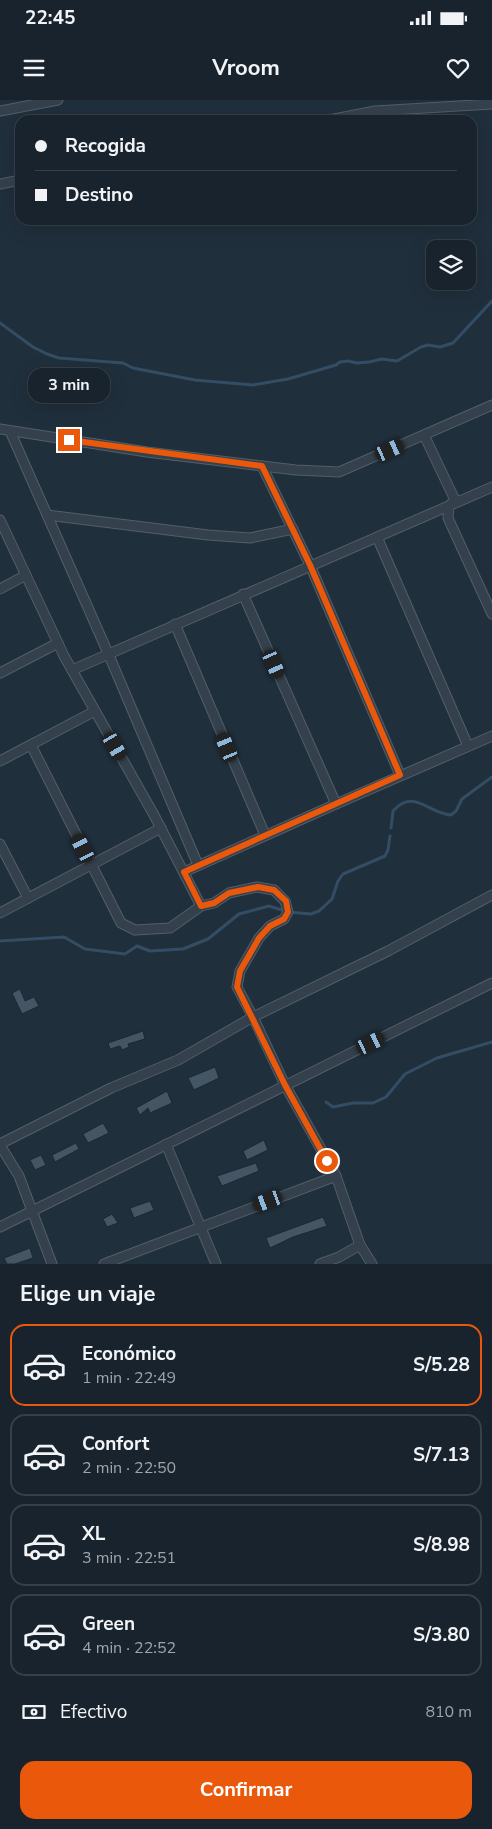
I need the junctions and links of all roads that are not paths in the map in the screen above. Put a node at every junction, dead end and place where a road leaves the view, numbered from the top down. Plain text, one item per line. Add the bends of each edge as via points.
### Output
1 (58, 100) edge
2 (492, 104) edge
3 (0, 111) edge
4 (355, 115) edge
5 (15, 181) edge
6 (0, 184) edge
7 (492, 405) edge
8 (0, 429) edge
9 (10, 431) junction
10 (424, 435) junction
11 (262, 466) junction
12 (492, 487) edge
13 (449, 506) junction
14 (46, 515) junction
15 (0, 520) edge
16 (293, 529) junction
17 (377, 537) junction
18 (310, 565) junction
19 (26, 575) junction
20 (0, 589) edge
21 (243, 594) junction
22 (488, 594) edge
23 (492, 614) edge
24 (175, 624) junction
25 (58, 643) junction
26 (108, 654) junction
27 (72, 670) junction
28 (0, 673) edge
29 (95, 711) junction
30 (492, 736) edge
31 (31, 745) junction
32 (468, 746) junction
33 (0, 761) edge
34 (400, 775) junction
35 (336, 804) junction
36 (161, 828) junction
37 (265, 835) junction
38 (0, 844) edge
39 (91, 865) junction
40 (198, 865) junction
41 (184, 872) junction
42 (492, 895) edge
43 (28, 898) junction
44 (201, 906) junction
45 (0, 913) edge
46 (492, 983) edge
47 (253, 1017) junction
48 (285, 1085) junction
49 (166, 1144) junction
50 (0, 1145) edge
51 (336, 1176) junction
52 (32, 1211) junction
53 (0, 1227) edge
54 (201, 1227) junction
55 (360, 1245) junction
56 (52, 1264) edge
57 (104, 1264) edge
58 (216, 1264) edge
59 (320, 1264) edge
60 (372, 1264) edge

1 - 3 street
2 - 4 street
5 - 6 street
7 - 10 street
8 - 9 street
9 - 11 street
9 - 14 street
10 - 11 street via 339,472
10 - 13 street via 454,500
11 - 16 street
12 - 13 street
13 - 17 street
13 - 22 street via 448,518
14 - 16 street via 250,538
14 - 26 street
15 - 19 street
16 - 18 street
17 - 18 street
17 - 32 street
18 - 21 street
18 - 34 street
19 - 20 street
19 - 25 street
21 - 24 street
21 - 35 street
22 - 23 street
24 - 26 street
24 - 37 street
25 - 27 street
25 - 28 street
26 - 27 street
26 - 40 street
27 - 29 street
29 - 31 street
29 - 36 street
30 - 32 street
31 - 33 street
31 - 39 street
32 - 34 street
34 - 35 street
35 - 37 street
36 - 39 street
36 - 41 street
37 - 40 street
38 - 43 street
39 - 43 street
39 - 44 street via 121,923 135,930 170,928
40 - 41 street
41 - 44 street
42 - 47 street via 388,951
43 - 45 street
44 - 47 street via 214,903 229,893 258,887 274,890 286,901 288,912 284,919 270,926 259,938 240,971 237,987
46 - 48 street
47 - 48 street
47 - 50 street via 178,1060 111,1088
48 - 49 street
48 - 51 street
49 - 52 street
49 - 54 street
50 - 52 street via 19,1176
51 - 54 street
51 - 55 street
52 - 53 street
52 - 56 street
54 - 57 street
54 - 58 street
55 - 59 street
55 - 60 street

